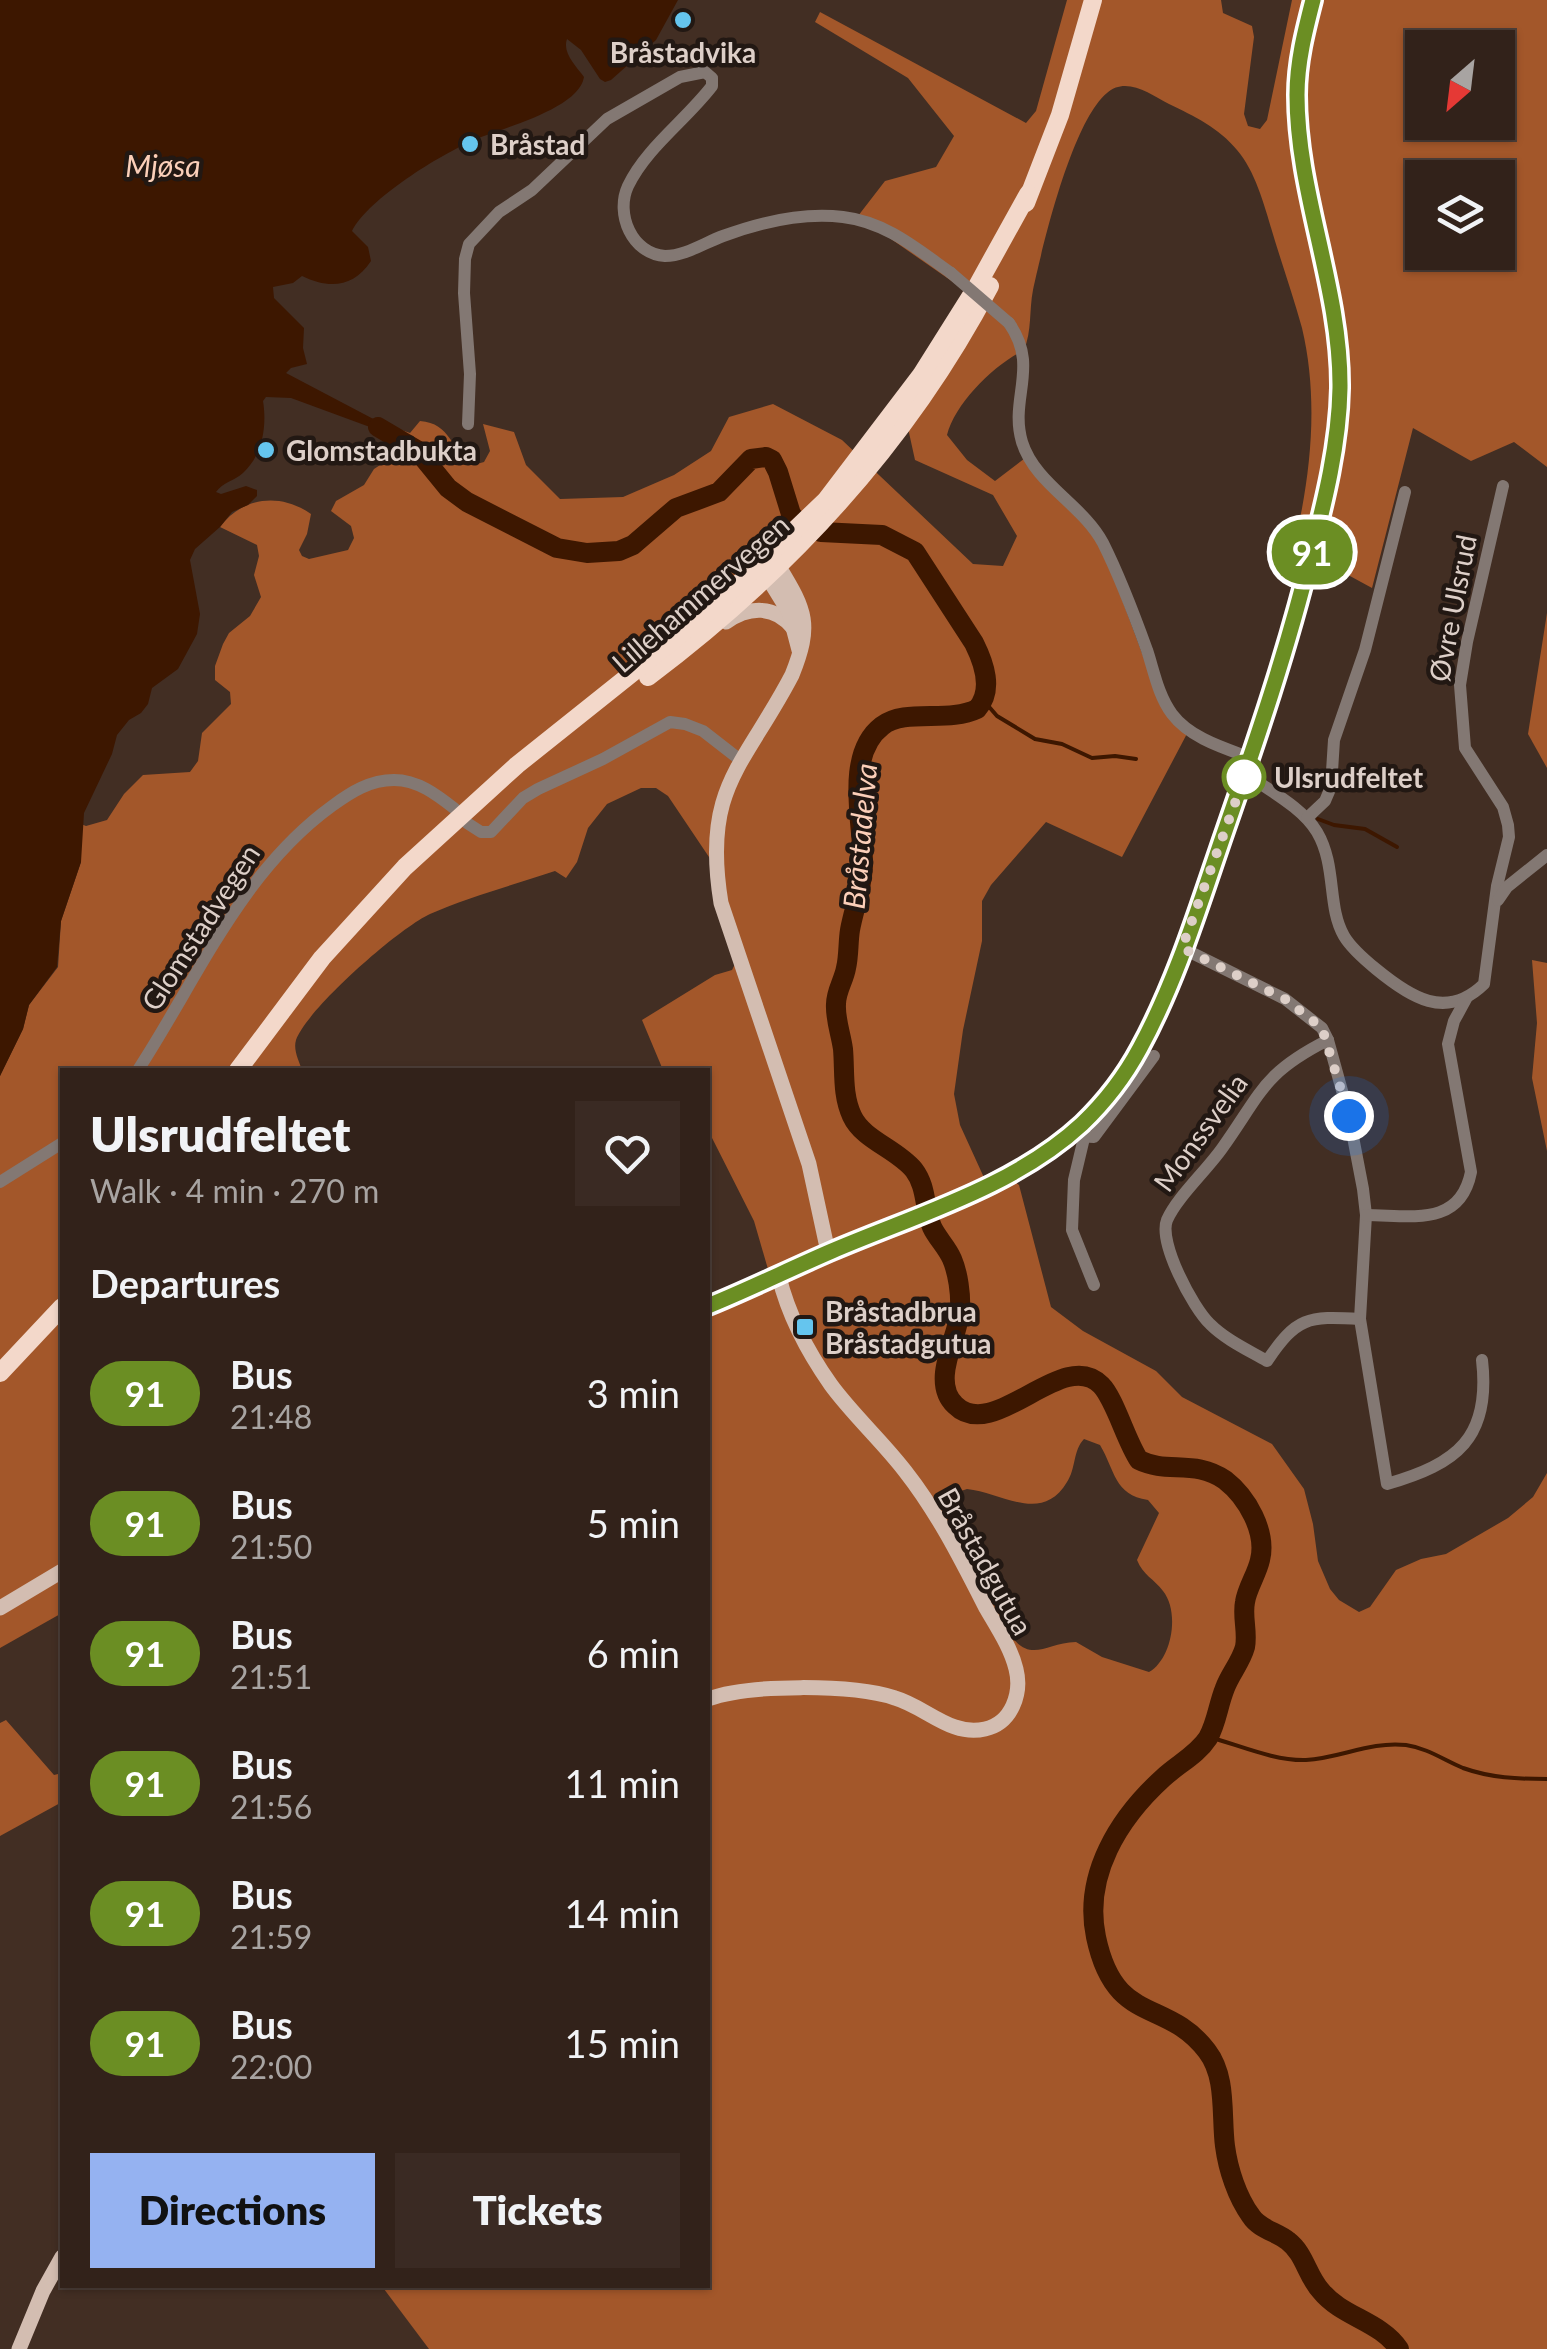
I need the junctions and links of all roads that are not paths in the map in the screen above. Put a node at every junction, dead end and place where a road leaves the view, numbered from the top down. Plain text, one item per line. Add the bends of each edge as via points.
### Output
1 (1092, 0) edge
2 (1313, 0) edge
3 (468, 424) dead end
4 (1503, 486) dead end
5 (1405, 492) dead end
6 (770, 569) junction
7 (793, 628) junction
8 (690, 644) junction
9 (799, 650) junction
10 (739, 759) junction
11 (1248, 765) junction
12 (490, 792) junction
13 (455, 810) dead end
14 (1307, 818) junction
15 (467, 823) dead end
16 (1547, 855) edge
17 (1494, 906) junction
18 (1182, 948) junction
19 (1466, 999) junction
20 (1328, 1040) junction
21 (1154, 1056) dead end
22 (139, 1068) edge
23 (240, 1068) edge
24 (1077, 1136) junction
25 (60, 1144) edge
26 (0, 1182) edge
27 (1366, 1215) junction
28 (828, 1252) junction
29 (779, 1276) junction
30 (1094, 1285) dead end
31 (710, 1305) edge
32 (60, 1309) edge
33 (1360, 1319) junction
34 (1482, 1360) dead end
35 (0, 1373) edge
36 (60, 1572) edge
37 (0, 1608) edge
38 (710, 1697) edge
39 (60, 2261) edge
40 (20, 2349) edge

1 - 6 highway, Lillehammervegen via 1060,115 1028,194 948,333 849,482
2 - 11 main road via 1297,98 1335,310 1340,392 1332,461 1296,617
3 - 11 street, bridge via 470,244 592,130 690,73 706,72 712,86 627,188 625,223 638,244 663,256 682,254 761,223 842,217 890,231 951,273 1009,323 1024,351 1024,448 1103,543 1172,714
4 - 17 street, Øvre Ulsrud via 1460,689 1465,748 1508,821
5 - 14 street via 1334,740 1331,787
6 - 7 main road
6 - 8 highway, Lillehammervegen
6 - 9 main road via 800,602 805,630
6 - 12 highway, Lillehammervegen
7 - 8 main road via 769,611 746,611
7 - 9 main road
8 - 12 highway, Lillehammervegen
9 - 10 main road via 787,684
10 - 15 street via 703,731 670,722 523,798 491,832
10 - 28 main road via 724,796 715,867 809,1164
11 - 14 street
11 - 18 main road
12 - 23 highway, Lillehammervegen via 375,897
13 - 22 street, Glomstadvegen via 434,792 398,780 364,786 317,817 264,867
14 - 19 street via 1328,852 1344,937 1414,997
16 - 17 street via 1507,886
17 - 19 street, Øvre Ulsrud via 1484,984
18 - 20 street via 1285,999
18 - 24 main road via 1140,1048
19 - 27 street, Øvre Ulsrud via 1448,1044 1471,1172 1468,1188 1447,1211
20 - 27 street
20 - 33 street, Monssvelia via 1266,1082 1166,1222 1165,1241 1208,1322 1268,1361 1302,1323
21 - 24 street via 1094,1138
24 - 28 main road via 979,1189
24 - 30 street via 1072,1230
25 - 26 street
27 - 33 street
28 - 29 main road
29 - 31 main road
29 - 38 main road, Bråstadgutua via 793,1322 822,1372 940,1523 1003,1639 1018,1692 999,1724 975,1731 876,1694 740,1689
32 - 35 highway
33 - 34 street via 1387,1484 1441,1465 1464,1445 1483,1398
36 - 37 main road
39 - 40 main road

